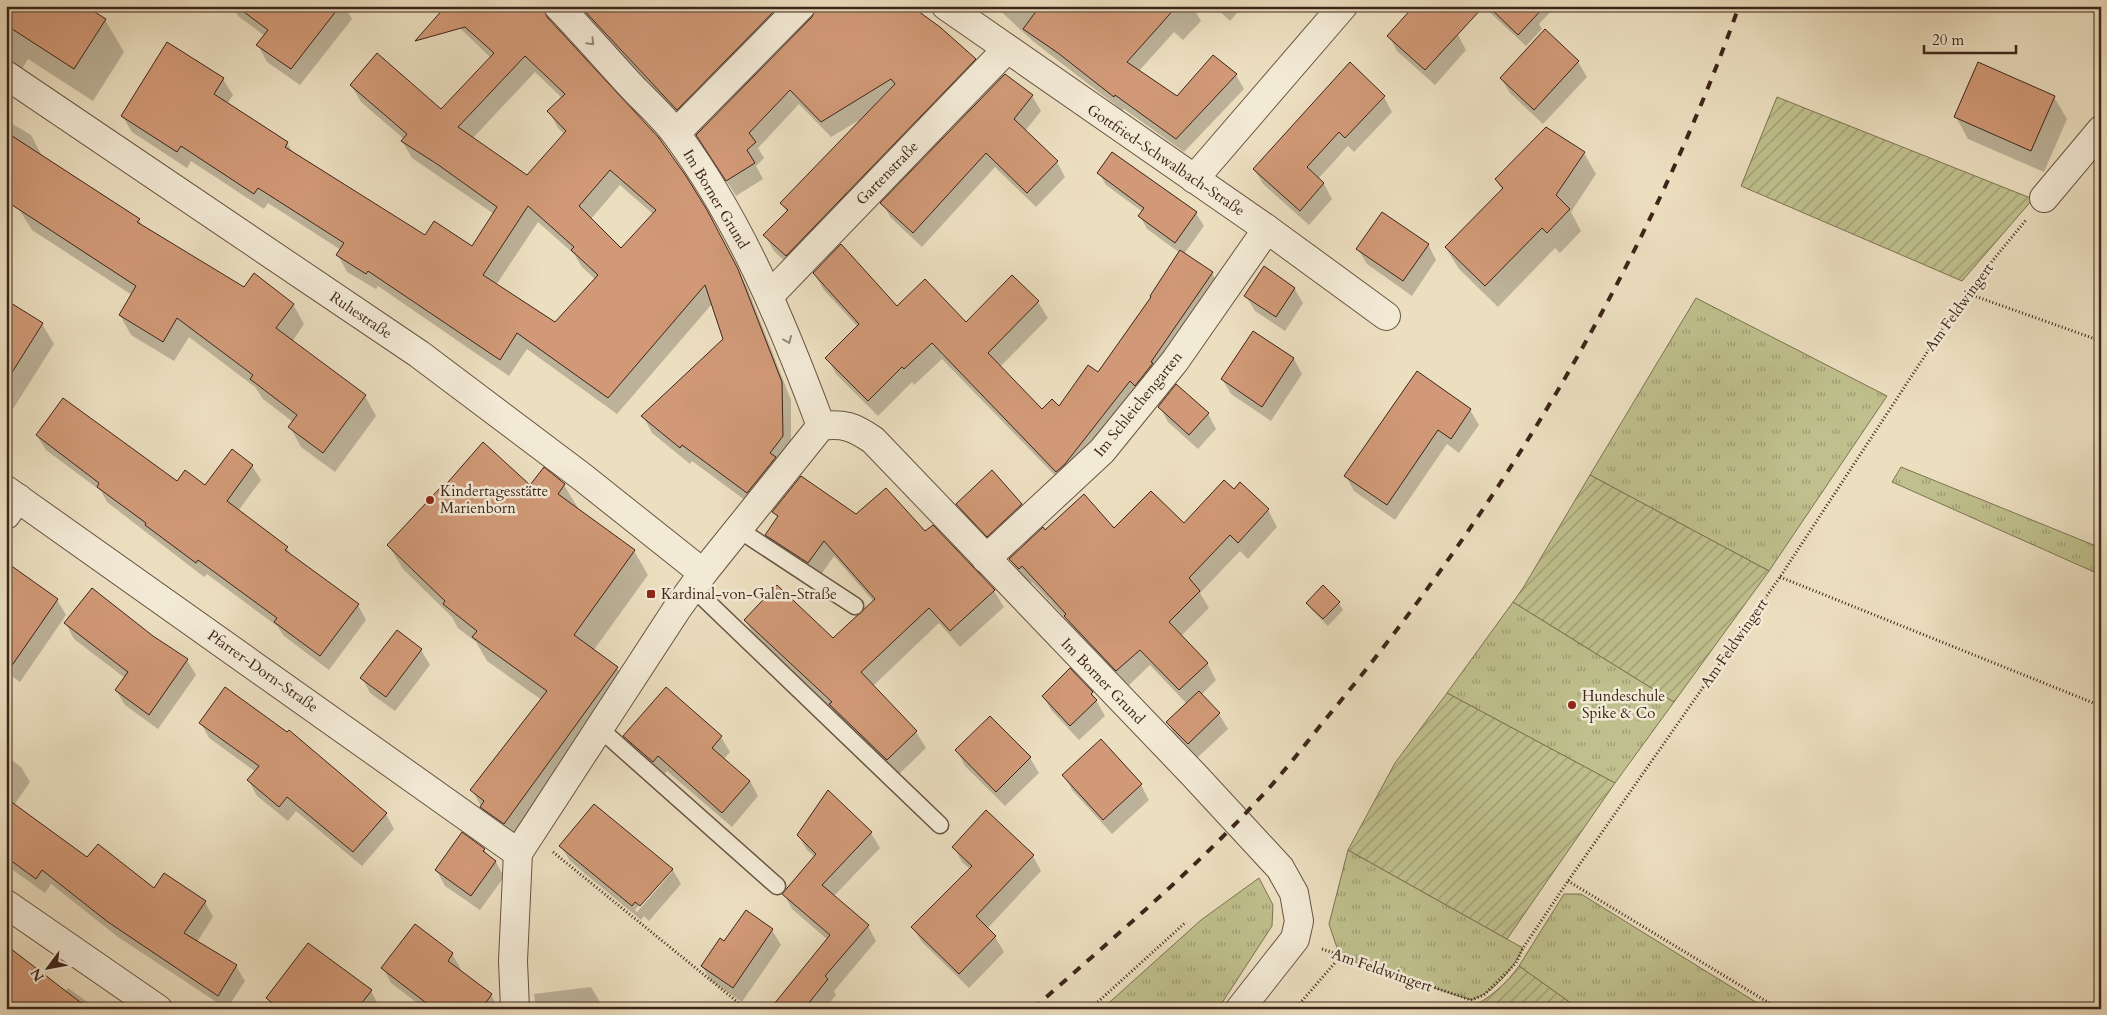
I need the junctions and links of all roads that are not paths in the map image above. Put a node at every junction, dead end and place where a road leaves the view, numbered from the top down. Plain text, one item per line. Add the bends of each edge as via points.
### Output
1 (558, 6) edge
2 (801, 6) edge
3 (946, 6) edge
4 (1343, 6) edge
5 (1006, 50) junction
6 (6, 75) edge
7 (2101, 130) edge
8 (676, 133) junction
9 (1194, 179) junction
10 (2044, 198) road end
11 (1267, 229) junction
12 (769, 296) junction
13 (1386, 316) dead end
14 (821, 426) junction
15 (10, 501) edge
16 (738, 529) junction
17 (986, 559) junction
18 (698, 581) junction
19 (855, 606) dead end
20 (599, 728) junction
21 (940, 825) dead end
22 (525, 844) junction
23 (777, 886) dead end
24 (6, 904) edge
25 (158, 1009) edge
26 (515, 1009) edge
27 (1240, 1009) edge

1 -> 8 street, Im Borner Grund
2 - 8 street
3 - 5 street, Gottfried-Schwalbach-Straße
4 - 9 street
5 - 9 street, Gottfried-Schwalbach-Straße
5 - 12 street, Gartenstraße
6 - 18 street, Ruhestraße via 419,354 581,476
7 - 10 street
8 - 12 street, Im Borner Grund via 748,251
9 - 11 street, Gottfried-Schwalbach-Straße
11 - 13 street, Gottfried-Schwalbach-Straße
11 - 17 street, Im Schleichengarten via 1175,361 1102,451
12 -> 14 street, Im Borner Grund
14 - 16 street
14 - 17 street, Im Borner Grund via 838,423 873,440
15 - 22 street, Pfarrer-Dorn-Straße
16 - 18 street
16 - 19 lane
17 - 27 street, Im Borner Grund via 1280,868 1294,893 1299,922 1296,939
18 - 20 street
18 - 21 lane
20 - 22 street
20 - 23 lane
22 - 26 street via 513,961
24 - 25 street

